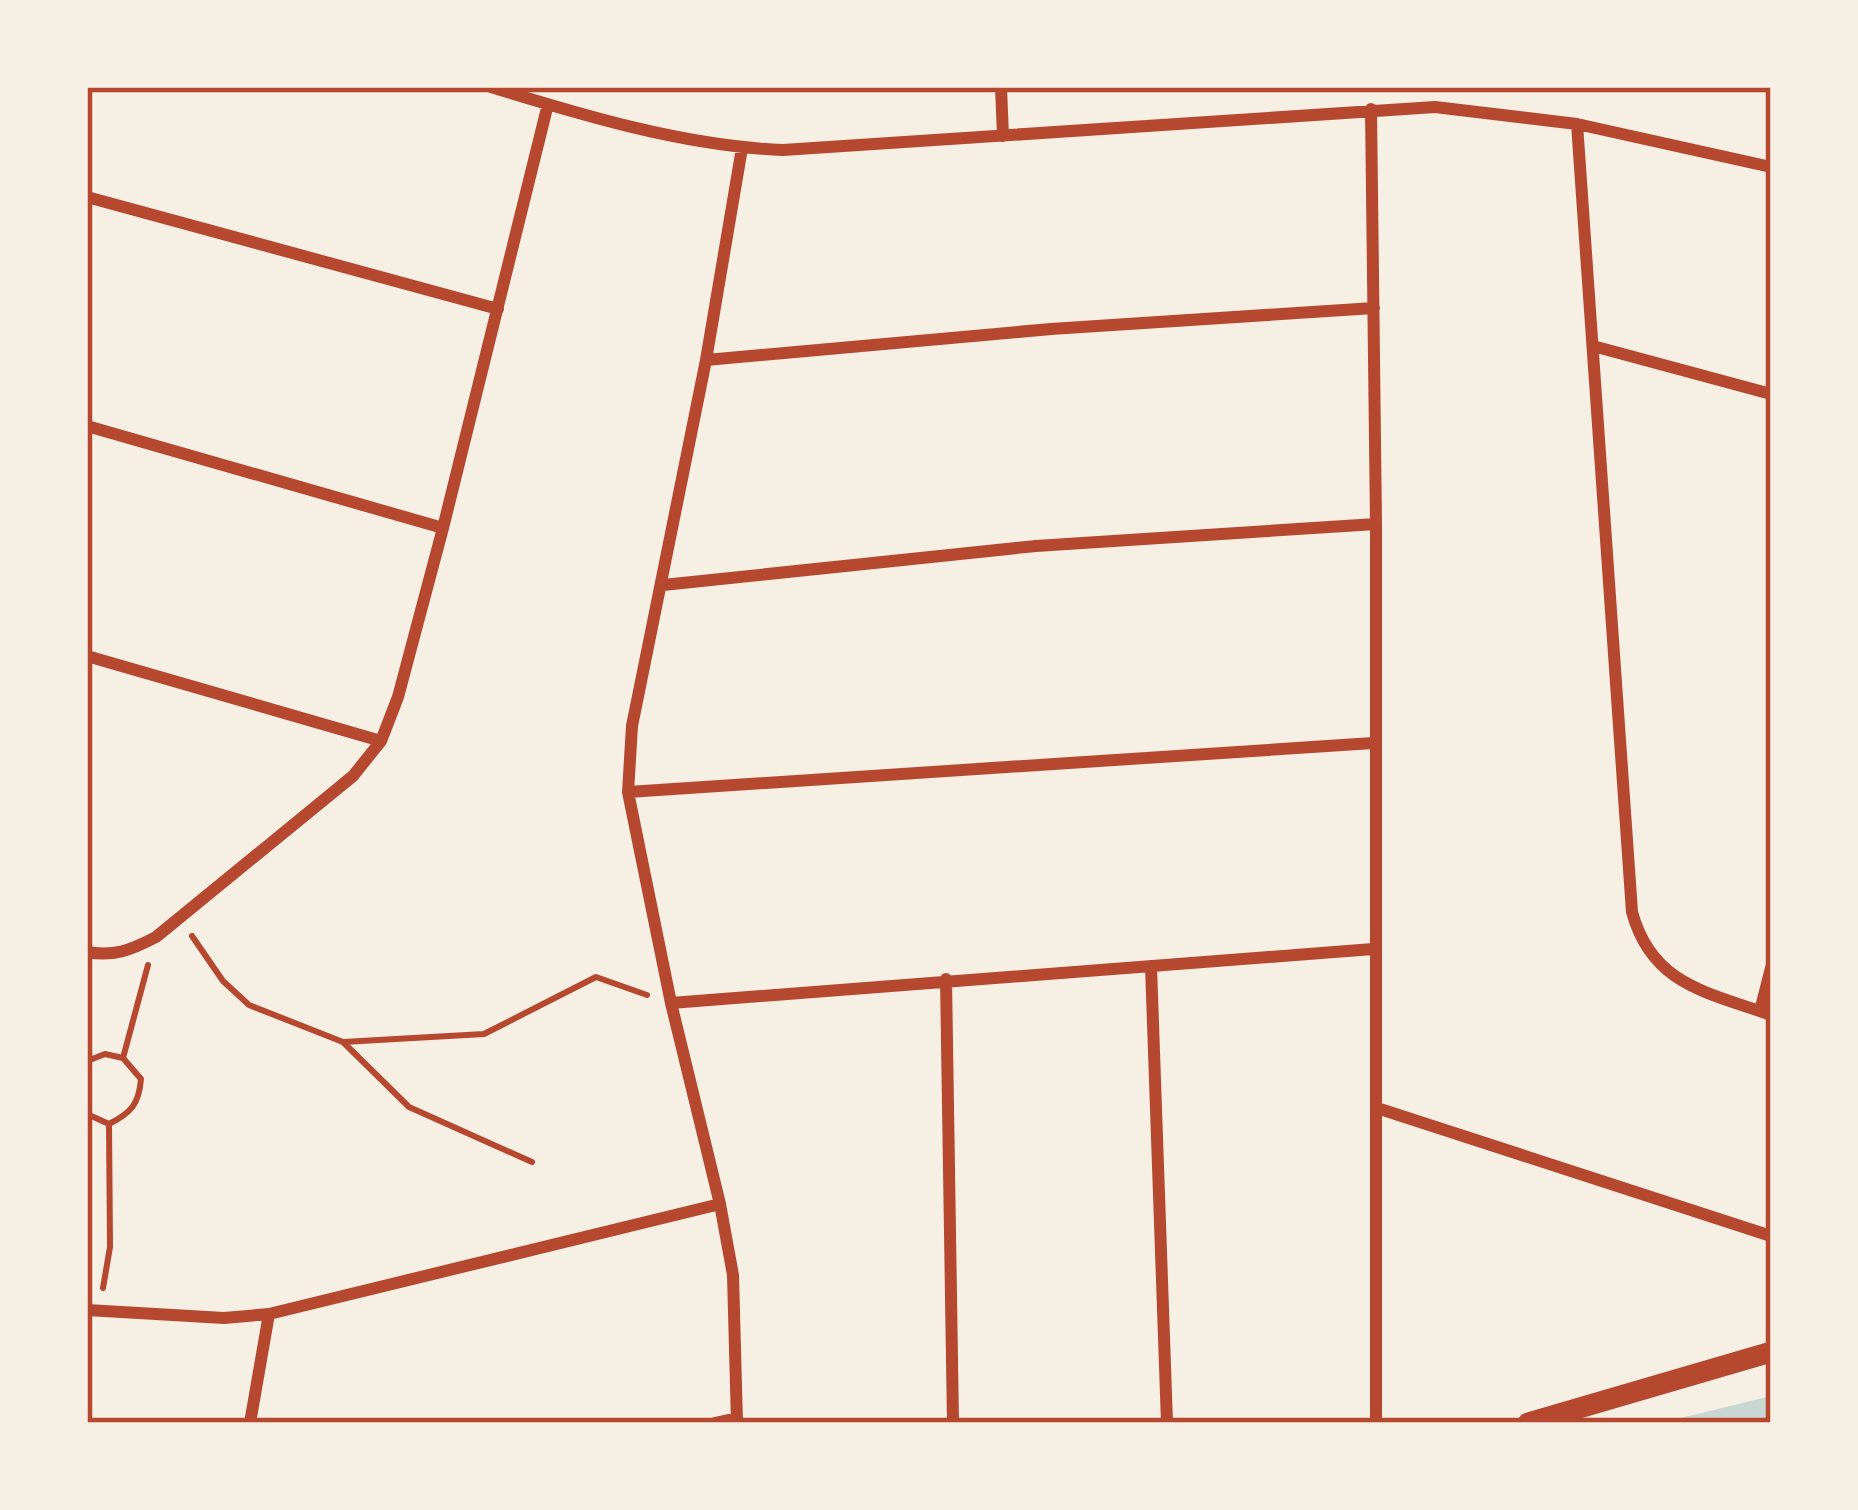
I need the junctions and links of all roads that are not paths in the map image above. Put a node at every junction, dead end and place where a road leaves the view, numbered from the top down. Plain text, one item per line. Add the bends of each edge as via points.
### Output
1 (491, 87) edge
2 (1001, 87) edge
3 (548, 104) junction
4 (1371, 109) junction
5 (1576, 124) junction
6 (1004, 136) junction
7 (742, 148) junction
8 (1771, 167) edge
9 (87, 197) edge
10 (1374, 308) junction
11 (498, 309) junction
12 (1593, 346) junction
13 (706, 360) junction
14 (1771, 394) edge
15 (87, 426) edge
16 (1376, 524) junction
17 (443, 527) junction
18 (663, 585) junction
19 (87, 656) edge
20 (381, 741) junction
21 (1373, 743) junction
22 (628, 792) junction
23 (1373, 950) junction
24 (87, 952) edge
25 (1151, 966) junction
26 (1771, 968) edge
27 (946, 980) junction
28 (671, 1003) junction
29 (1766, 1013) edge
30 (1377, 1108) junction
31 (720, 1204) junction
32 (1771, 1235) edge
33 (93, 1310) edge
34 (269, 1314) junction
35 (1771, 1352) edge
36 (737, 1421) edge
37 (250, 1423) edge
38 (715, 1423) edge
39 (953, 1423) edge
40 (1167, 1423) edge
41 (1376, 1423) edge
42 (1528, 1423) edge

1 - 3 street
2 - 6 street
3 - 7 street
3 - 11 street
4 - 5 street via 1478,110
4 - 6 street
4 - 10 street
5 - 8 street
5 - 12 street
6 - 7 street
7 - 13 street
9 - 11 street
10 - 13 street
10 - 16 street
11 - 17 street
12 - 14 street
12 - 29 street via 1632,912 1648,952 1677,980
13 - 18 street
15 - 17 street
16 - 18 street via 1036,546
16 - 21 street
17 - 20 street
18 - 22 street via 632,726
19 - 20 street
20 - 24 street via 353,776 156,938 128,952
21 - 22 street
21 - 23 street
22 - 28 street
23 - 25 street
23 - 30 street
25 - 27 street
25 - 40 street
26 - 29 street
27 - 28 street
27 - 39 street
28 - 31 street
30 - 32 street
30 - 41 street
31 - 34 street
31 - 36 street via 733,1275
33 - 34 street
34 - 37 street
35 - 42 street
36 - 38 street

